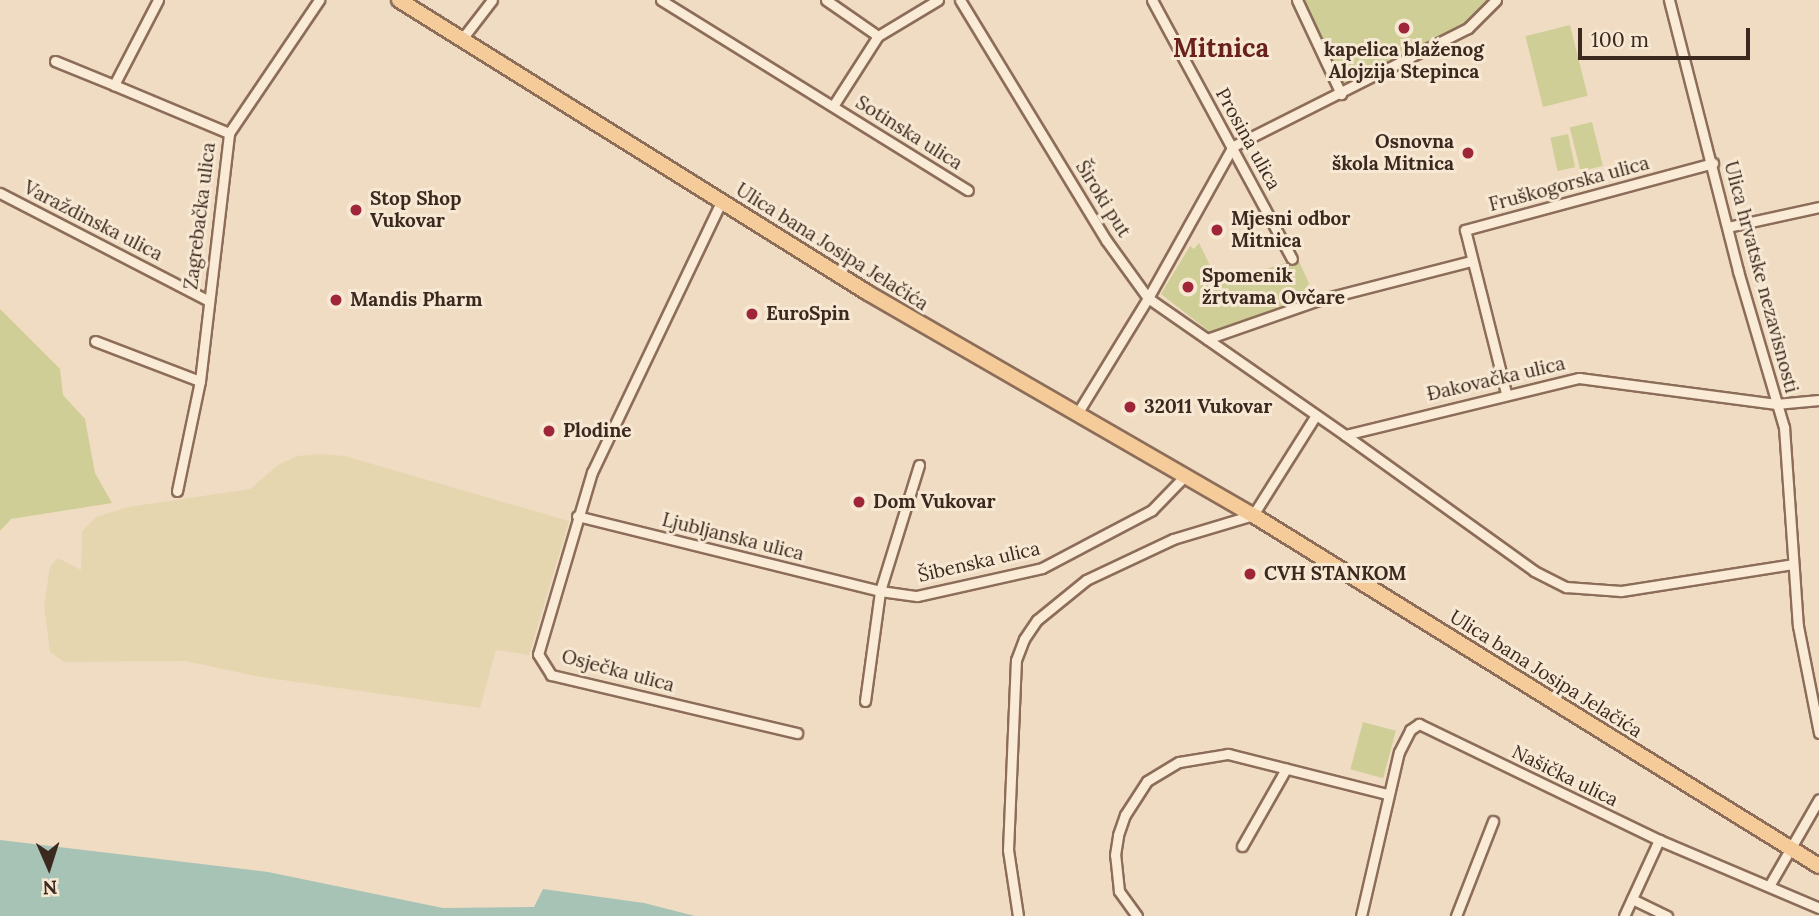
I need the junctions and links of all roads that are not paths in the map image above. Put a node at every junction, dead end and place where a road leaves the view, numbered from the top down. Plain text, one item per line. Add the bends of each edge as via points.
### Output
1 (158, 0) edge
2 (319, 0) edge
3 (399, 0) edge
4 (492, 0) edge
5 (661, 0) edge
6 (826, 0) edge
7 (938, 0) edge
8 (960, 0) edge
9 (1152, 0) edge
10 (1297, 0) edge
11 (1496, 0) edge
12 (1669, 0) edge
13 (878, 36) junction
14 (462, 39) junction
15 (55, 61) dead end
16 (114, 85) junction
17 (1340, 93) junction
18 (833, 106) junction
19 (229, 134) junction
20 (1233, 146) junction
21 (1713, 163) junction
22 (968, 190) dead end
23 (0, 193) edge
24 (722, 201) junction
25 (1819, 207) edge
26 (1728, 227) junction
27 (1292, 259) dead end
28 (1471, 261) junction
29 (1148, 298) junction
30 (207, 300) junction
31 (1207, 339) junction
32 (95, 341) dead end
33 (200, 381) junction
34 (1506, 393) junction
35 (1819, 400) edge
36 (1776, 404) junction
37 (1077, 414) junction
38 (1316, 415) junction
39 (1345, 435) junction
40 (919, 465) dead end
41 (1184, 477) junction
42 (177, 491) dead end
43 (1253, 515) junction
44 (577, 516) junction
45 (1793, 564) junction
46 (880, 591) junction
47 (865, 701) dead end
48 (1816, 705) edge
49 (797, 733) dead end
50 (1819, 733) edge
51 (1286, 769) junction
52 (1387, 794) junction
53 (1819, 799) edge
54 (1493, 821) dead end
55 (1658, 840) junction
56 (1242, 846) dead end
57 (1792, 849) junction
58 (1819, 866) edge
59 (1769, 886) junction
60 (1632, 899) junction
61 (1819, 908) edge
62 (1018, 916) edge
63 (1137, 916) edge
64 (1361, 916) edge
65 (1456, 916) edge
66 (1624, 916) edge
67 (1667, 916) edge

1 - 16 street
2 - 19 street, Zagrebačka ulica
3 - 14 main road, Ulica bana Josipa Jelačića
4 - 14 street
5 - 18 street, Sotinska ulica
6 - 13 street
7 - 13 street, Sotinska ulica
8 - 29 street, Široki put via 1107,240
9 - 20 street, Prosina ulica
10 - 17 street
11 - 17 street via 1468,29
12 - 21 street, Ulica hrvatske nezavisnosti
13 - 18 street, Sotinska ulica
14 - 24 main road, Ulica bana Josipa Jelačića
15 - 16 street
16 - 19 street
17 - 20 street
18 - 22 street, Sotinska ulica
19 - 30 street, Zagrebačka ulica
20 - 27 street, Prosina ulica
20 - 29 street
21 - 26 street, Ulica hrvatske nezavisnosti
21 - 28 street, Fruškogorska ulica via 1465,230
23 - 30 street, Varaždinska ulica
24 - 37 main road, Ulica bana Josipa Jelačića via 868,293
24 - 44 street, Osječka ulica via 602,451
25 - 26 street
26 - 36 street, Ulica hrvatske nezavisnosti
28 - 31 street via 1319,300
28 - 34 street, Fruškogorska ulica
29 - 31 street, Široki put
29 - 37 street
30 - 33 street, Zagrebačka ulica
31 - 38 street
32 - 33 street
33 - 42 street, Zagrebačka ulica
34 - 36 street, Đakovačka ulica via 1579,378
34 - 39 street, Đakovačka ulica
35 - 36 street, Đakovačka ulica
36 - 45 street, Ulica hrvatske nezavisnosti via 1788,453
37 - 41 main road, Ulica bana Josipa Jelačića
38 - 39 street
38 - 43 street
39 - 45 street via 1534,571 1566,587 1621,591
40 - 46 street, Šibenska ulica
41 - 43 main road, Ulica bana Josipa Jelačića
41 - 46 street, Šibenska ulica via 1152,510 1042,568 917,596
43 - 57 main road, Ulica bana Josipa Jelačića
43 - 62 street via 1173,539 1086,580 1037,621 1024,639 1016,660 1008,850
44 - 46 street, Ljubljanska ulica
44 - 49 street, Osječka ulica via 538,654 551,675
45 - 48 street, Ulica hrvatske nezavisnosti via 1798,626
46 - 47 street, Šibenska ulica
48 - 50 street, Ulica hrvatske nezavisnosti
51 - 52 street
51 - 56 street
51 - 63 street via 1228,754 1196,757 1147,781 1125,815 1115,855 1119,891
52 - 55 street, Našička ulica via 1404,740 1419,724
52 - 64 street
53 - 57 street
54 - 65 street
55 - 59 street, Našička ulica
55 - 60 street
57 - 58 main road, Ulica bana Josipa Jelačića
57 - 59 street
59 - 61 street, Našička ulica
60 - 66 street
60 - 67 street

